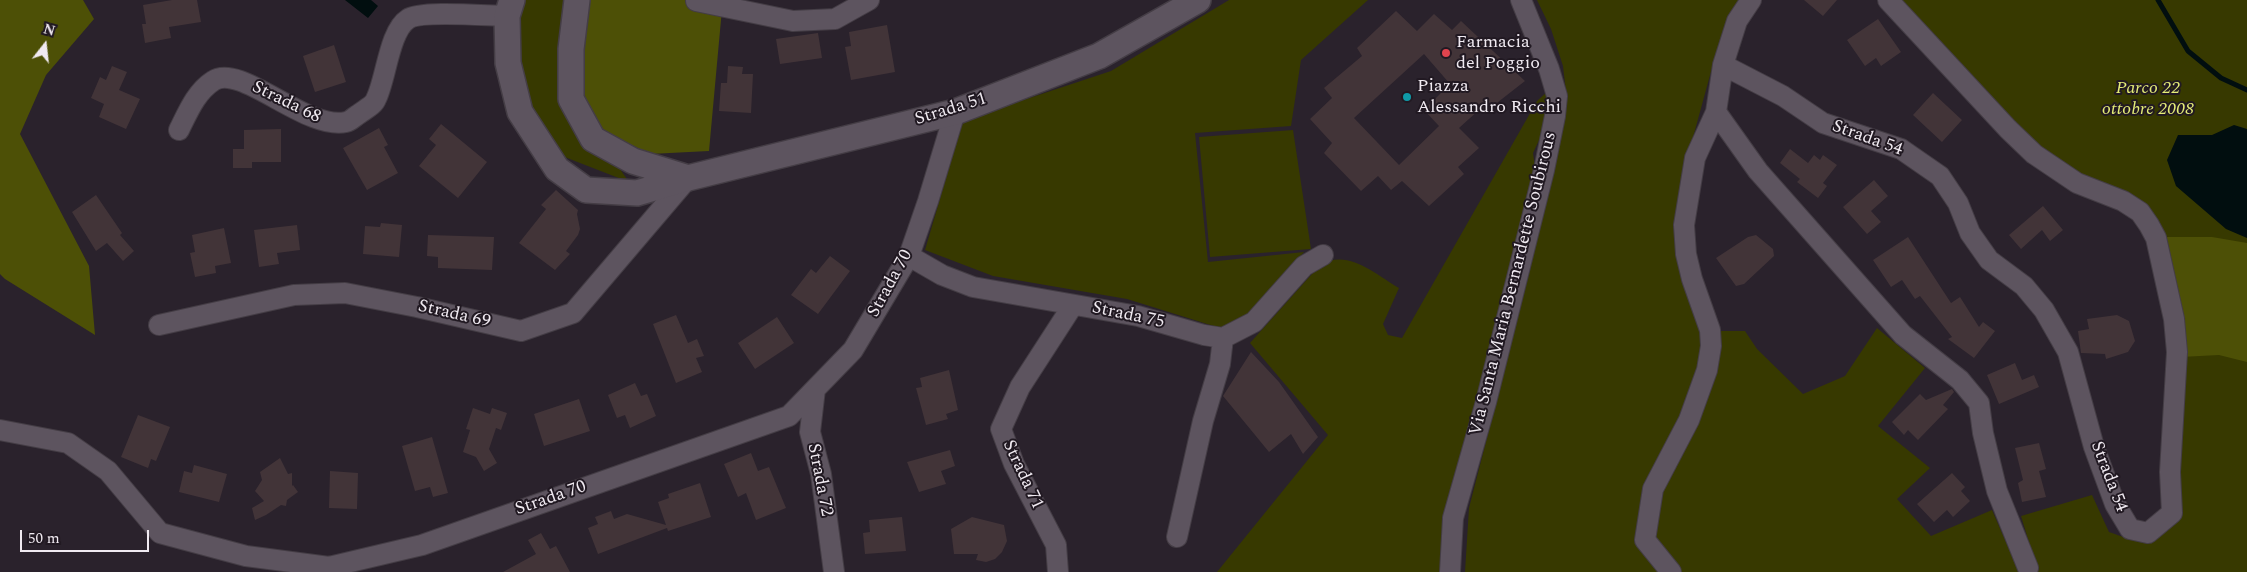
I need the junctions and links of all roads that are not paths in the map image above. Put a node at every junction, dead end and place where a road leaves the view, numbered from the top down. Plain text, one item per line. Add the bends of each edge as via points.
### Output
1 (577, 0) edge
2 (869, 0) edge
3 (1198, 0) edge
4 (1521, 0) edge
5 (1751, 0) edge
6 (1888, 0) edge
7 (696, 1) edge
8 (509, 8) edge
9 (1723, 65) junction
10 (956, 112) junction
11 (1716, 112) junction
12 (179, 130) dead end
13 (688, 178) junction
14 (1323, 255) dead end
15 (908, 256) junction
16 (1073, 305) junction
17 (159, 324) dead end
18 (1223, 338) junction
19 (815, 389) junction
20 (0, 430) edge
21 (1177, 537) dead end
22 (2028, 568) dead end
23 (834, 572) edge
24 (1058, 572) edge
25 (1450, 572) edge
26 (1672, 572) edge

1 - 13 street via 571,49 571,98 593,139 633,161
2 - 7 street via 835,19 793,21
3 - 10 street, Strada 51 via 1099,56
4 - 25 street, Via Santa Maria Bernardette Soubirous via 1557,96 1555,116 1488,392 1453,518
5 - 9 street via 1737,21
6 - 9 street, Strada 54 via 2034,154 2077,183 2123,201 2140,212 2156,238 2174,319 2177,352 2170,472 2172,513 2148,533 2130,528 2115,504 2094,446 2068,352 2044,310 2024,286 1989,260 1970,234 1958,203 1940,176 1901,149 1823,123 1783,96
8 - 12 street, Strada 68 via 424,14 408,19 399,31 376,101 348,122 327,123 228,76 214,80 194,100
8 - 13 street, Strada 51 via 508,63 520,112 557,169 586,190 637,193
9 - 11 street
10 - 13 street, Strada 51
10 - 15 street, Strada 70
11 - 22 street via 1758,171 1903,335 1960,380 1979,403 1997,491
11 - 26 street via 1695,158 1684,225 1692,279 1710,330 1707,370 1699,397 1653,489 1644,540
13 - 17 street, Strada 69 via 573,313 521,331 416,306 345,294 294,295
14 - 18 street via 1304,266 1254,322
15 - 16 street, Strada 75 via 942,275 973,287
15 - 19 street, Strada 70 via 853,350
16 - 18 street, Strada 75 via 1138,316
16 - 24 street, Strada 71 via 1020,386 1001,429 1014,464 1056,544
18 - 21 street via 1220,364 1203,421
19 - 20 street, Strada 70 via 789,416 422,545 329,567 246,556 160,533 108,471 68,443
19 - 23 street, Strada 72 via 810,432 821,474

